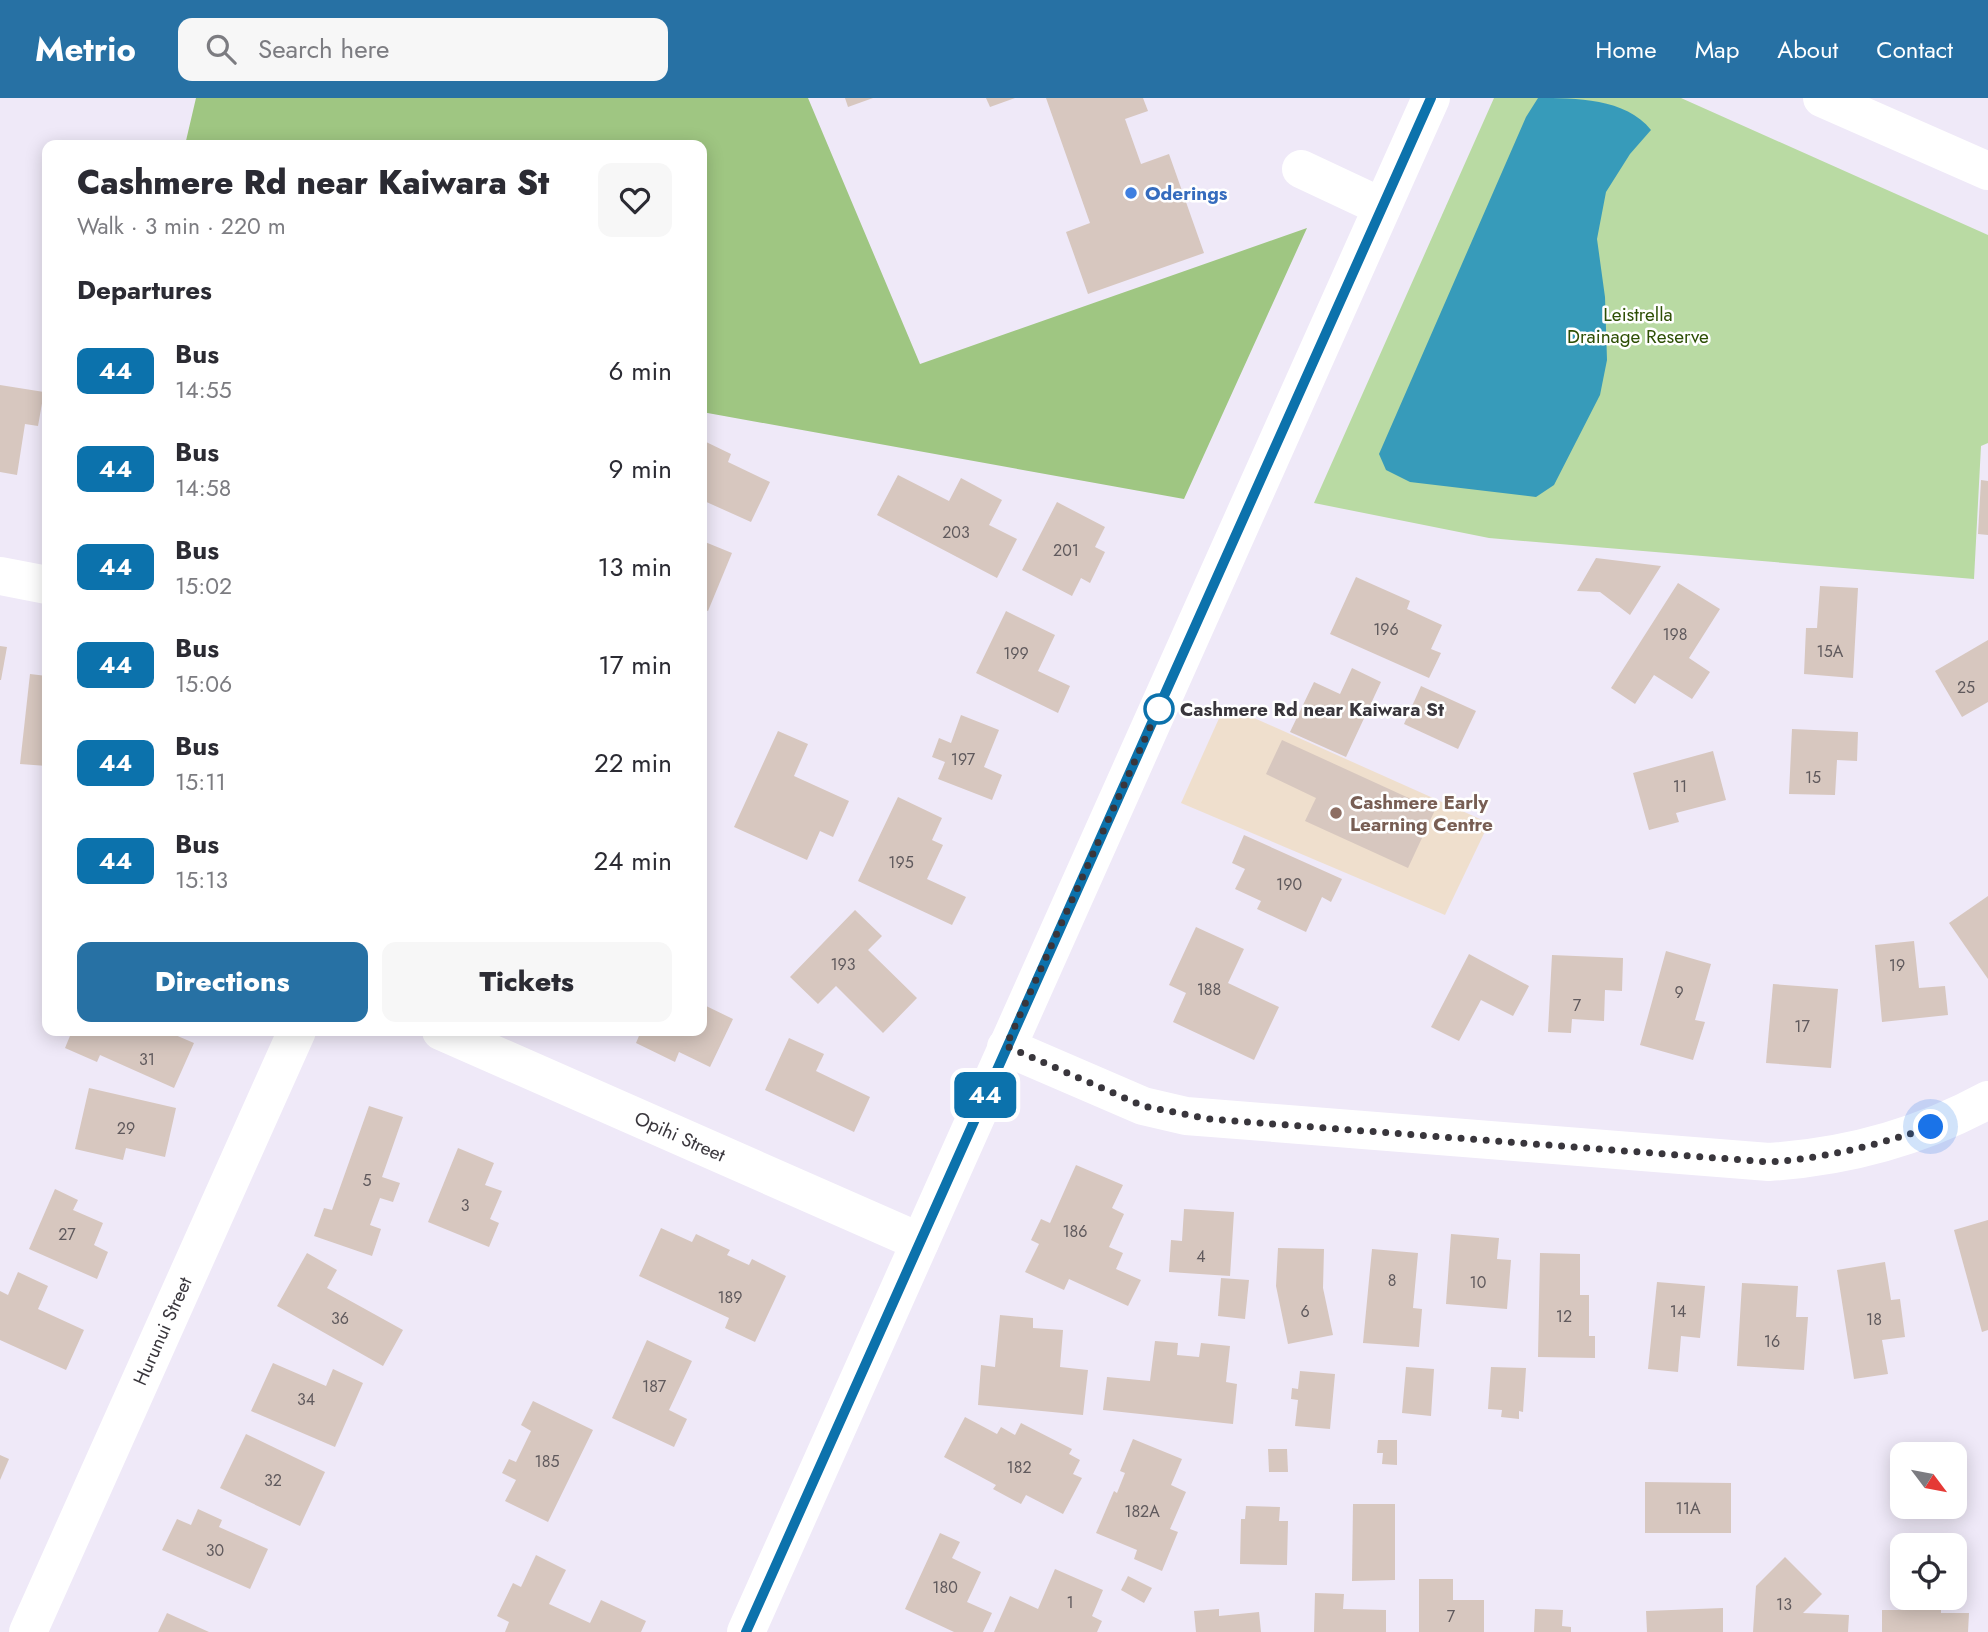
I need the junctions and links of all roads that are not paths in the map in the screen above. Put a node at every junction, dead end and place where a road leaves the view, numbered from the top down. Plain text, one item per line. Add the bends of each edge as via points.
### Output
1 (1431, 98) edge
2 (1822, 98) edge
3 (1301, 169) dead end
4 (1988, 171) edge
5 (1382, 207) junction
6 (0, 576) edge
7 (42, 584) edge
8 (295, 1036) edge
9 (451, 1036) edge
10 (1006, 1046) junction
11 (1988, 1100) edge
12 (920, 1242) junction
13 (28, 1632) edge
14 (746, 1632) edge

1 - 5 street
2 - 4 street
3 - 5 street
5 - 10 street
6 - 7 street
8 - 13 street, Hurunui Street
9 - 12 street, Opihi Street
10 - 11 street via 1143,1106 1185,1116 1769,1162 1857,1151 1949,1121
10 - 12 street
12 - 14 street

